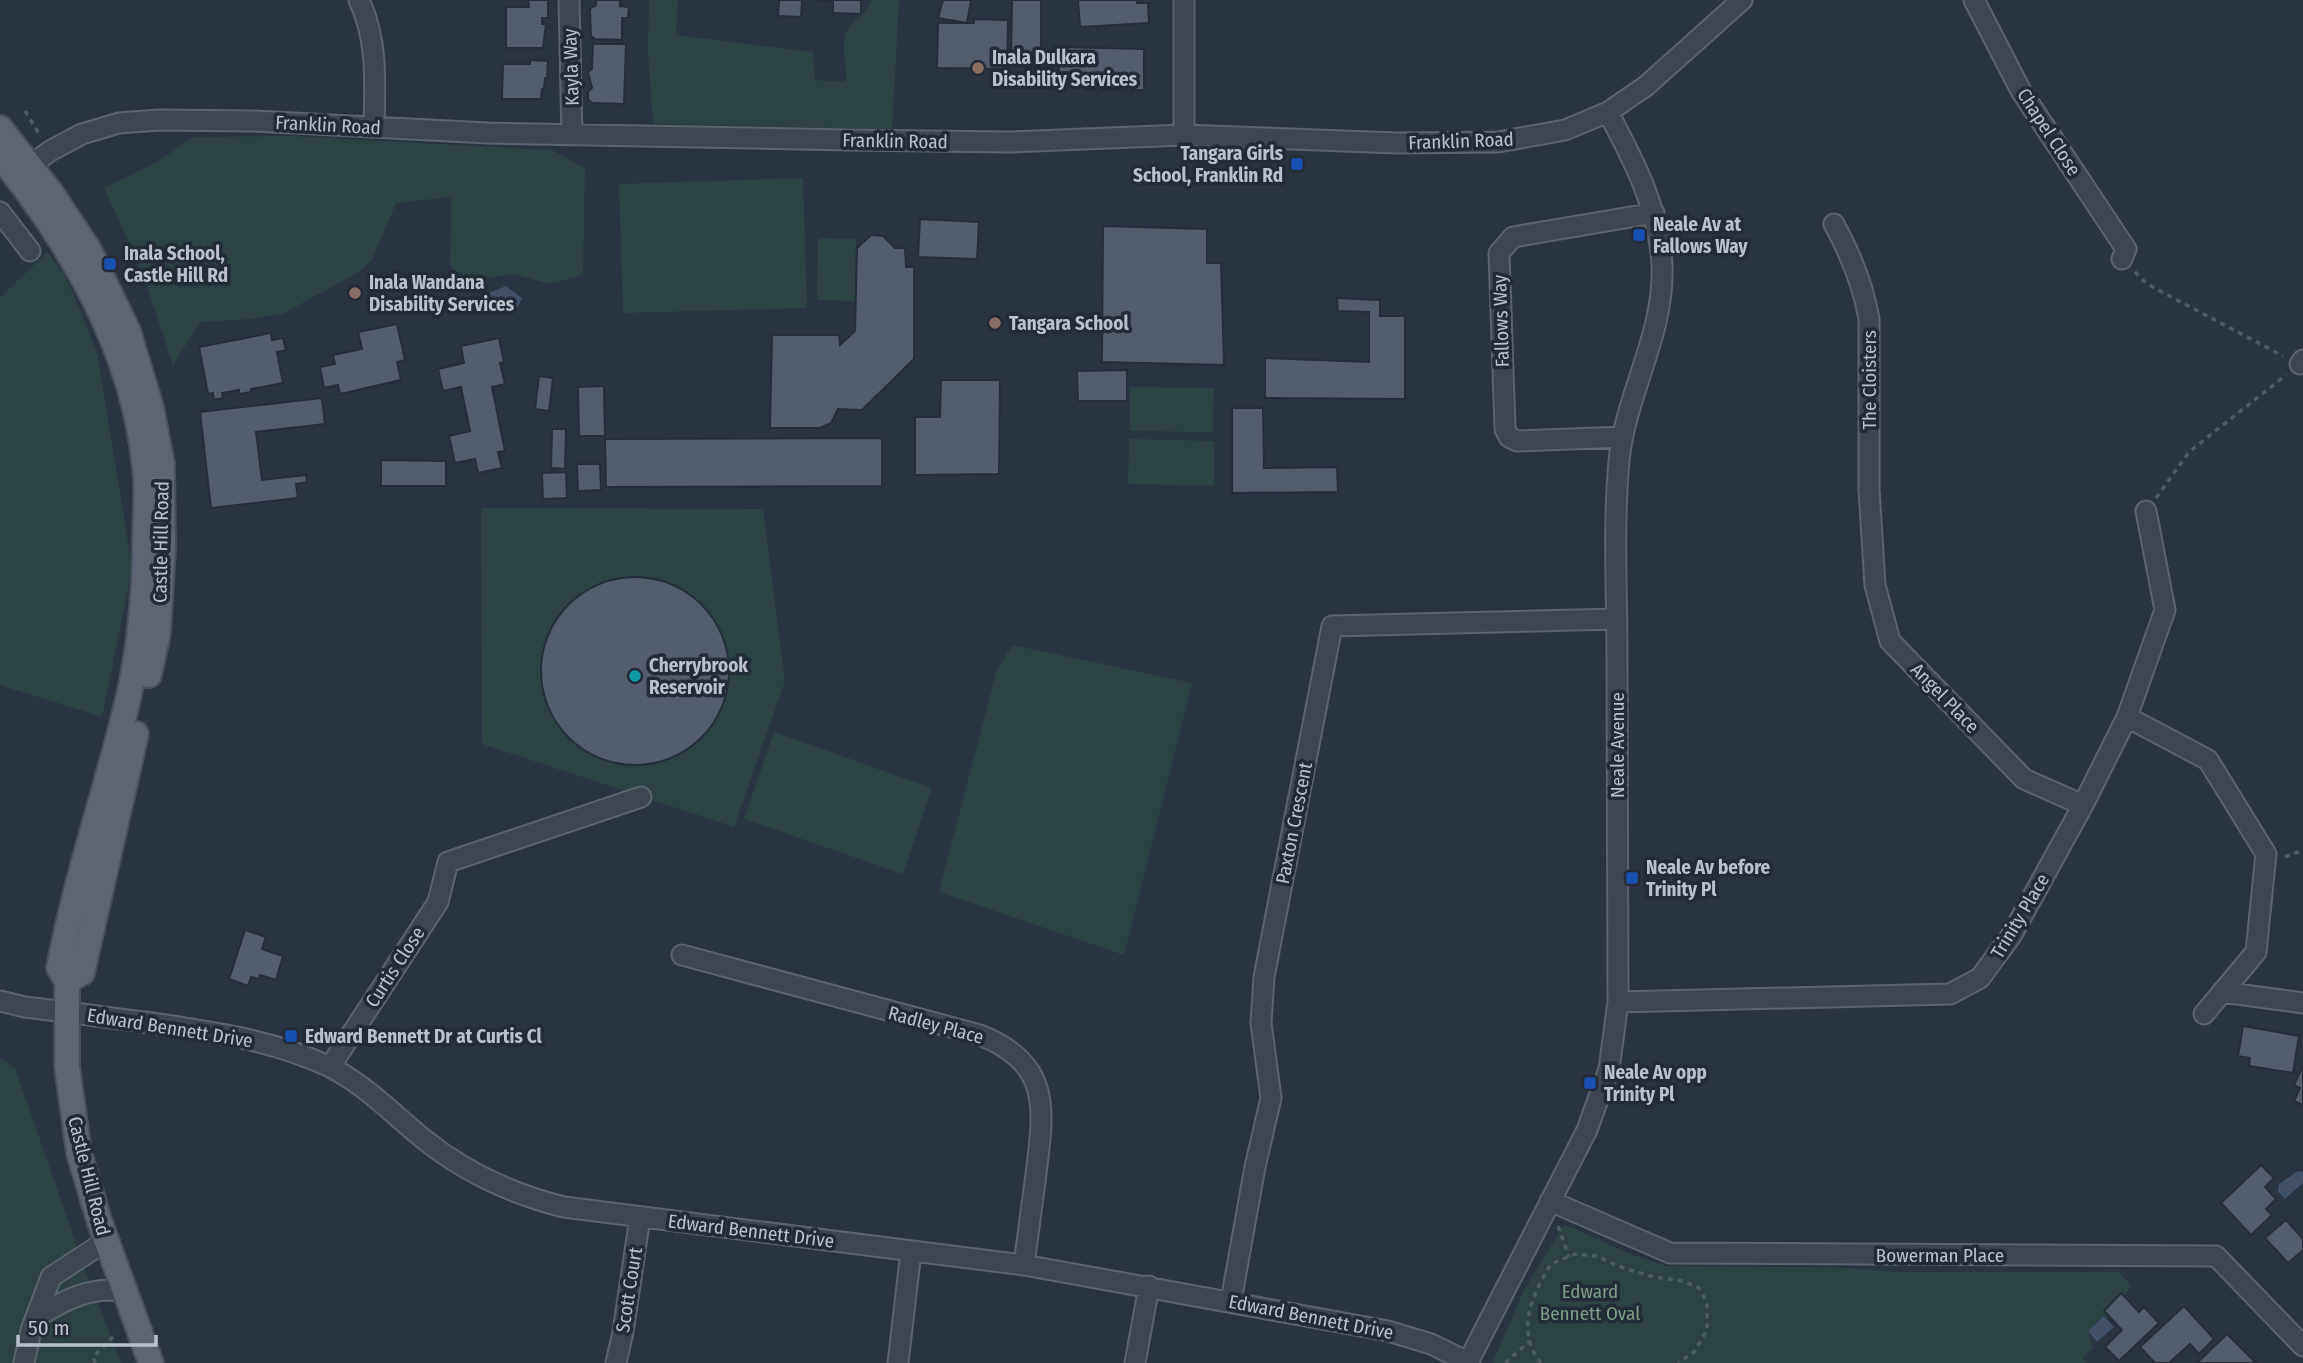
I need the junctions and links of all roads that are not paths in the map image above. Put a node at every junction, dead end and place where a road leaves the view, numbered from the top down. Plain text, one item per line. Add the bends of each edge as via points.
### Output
1 (359, 0) edge
2 (569, 0) edge
3 (1184, 0) edge
4 (1742, 0) edge
5 (1974, 0) edge
6 (1608, 112) junction
7 (374, 127) junction
8 (0, 128) edge
9 (572, 135) junction
10 (1184, 135) junction
11 (0, 156) edge
12 (23, 171) junction
13 (0, 212) edge
14 (1654, 213) junction
15 (1834, 224) dead end
16 (30, 251) dead end
17 (2122, 259) road end
18 (1623, 437) junction
19 (2146, 512) road end
20 (1874, 544) joint
21 (1617, 619) junction
22 (2127, 717) junction
23 (641, 797) dead end
24 (2083, 805) junction
25 (682, 955) dead end
26 (2222, 992) junction
27 (0, 1001) edge
28 (1618, 1002) junction
29 (2303, 1003) edge
30 (67, 1012) junction
31 (2204, 1014) dead end
32 (330, 1067) junction
33 (1550, 1201) junction
34 (640, 1217) junction
35 (106, 1241) junction
36 (911, 1251) junction
37 (1024, 1265) junction
38 (1149, 1286) junction
39 (125, 1292) junction
40 (1231, 1301) junction
41 (37, 1317) junction
42 (2303, 1346) edge
43 (1469, 1362) edge
44 (24, 1363) edge
45 (151, 1363) edge
46 (615, 1363) edge
47 (898, 1363) edge
48 (1135, 1363) edge

1 - 7 street via 372,46
2 - 9 street, Kayla Way
3 - 10 street
4 - 6 street, Franklin Road via 1646,86
5 - 17 street, Chapel Close via 2021,91 2126,249
6 - 10 street, Franklin Road via 1566,130 1473,144
6 - 14 street, Neale Avenue via 1637,167
7 - 9 street, Franklin Road
7 - 12 street, Franklin Road via 252,121 119,123 82,134
8 - 12 main road, Castle Hill Road
9 - 10 street, Franklin Road via 1009,142
11 - 12 main road, Castle Hill Road
12 - 30 main road, Castle Hill Road via 114,342 145,470 140,636 125,714 68,918 59,968 67,981
13 - 16 street
14 - 18 street, Neale Avenue via 1662,268 1660,302
14 - 18 street, Fallows Way via 1513,237 1499,253 1505,429 1509,437 1517,441
15 - 20 street, The Cloisters via 1853,260 1869,319 1869,489
18 - 21 street, Neale Avenue
19 - 22 street, Trinity Place via 2165,610
20 - 24 street, Angel Place via 1875,585 1890,641 2024,779
21 - 28 street, Neale Avenue
21 - 40 street, Paxton Crescent via 1332,626 1264,977 1261,1023 1270,1098
22 - 24 street, Trinity Place
22 - 26 street via 2208,760 2266,854 2256,952
23 - 32 street, Curtis Close via 448,862 438,902
24 - 28 street, Trinity Place via 2011,936 1980,978 1950,993
25 - 37 street, Radley Place via 980,1035 1010,1050 1036,1085 1043,1113
26 - 29 street
26 - 31 street
27 - 30 street, Edward Bennett Drive
28 - 33 street, Neale Avenue via 1609,1069 1600,1097
30 - 32 street, Edward Bennett Drive via 232,1034
30 - 35 main road, Castle Hill Road via 67,1066 79,1153
32 - 34 street, Edward Bennett Drive via 443,1154 491,1182 564,1207
33 - 42 street, Bowerman Place via 1671,1253 2216,1256
33 - 43 street, Neale Avenue
34 - 36 street, Edward Bennett Drive
34 - 46 street, Scott Court via 624,1332
35 - 39 main road, Castle Hill Road
35 - 41 street via 51,1277
36 - 37 street, Edward Bennett Drive
36 - 47 street
37 - 38 street, Edward Bennett Drive
38 - 40 street, Edward Bennett Drive
38 - 48 street
39 - 41 street via 98,1290 63,1301
39 - 45 main road, Castle Hill Road
40 - 43 street, Edward Bennett Drive via 1388,1331
41 - 44 street

